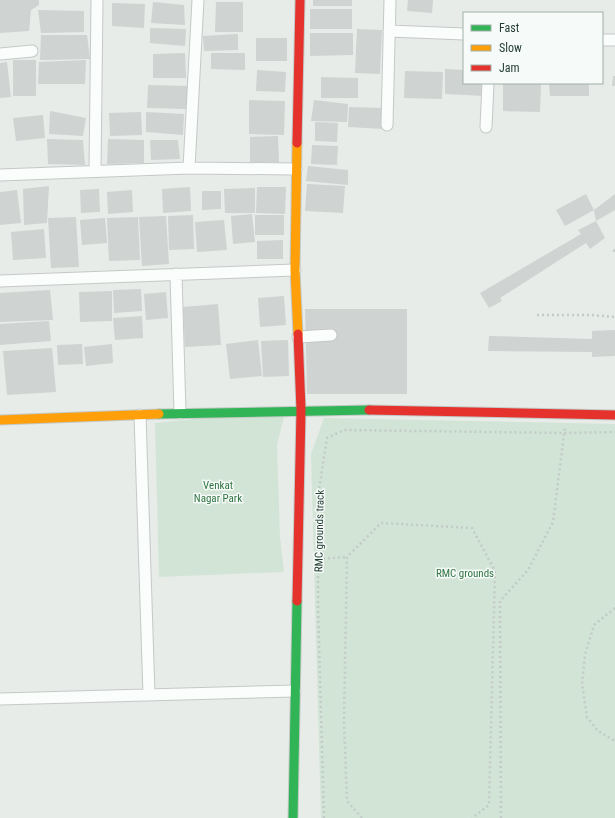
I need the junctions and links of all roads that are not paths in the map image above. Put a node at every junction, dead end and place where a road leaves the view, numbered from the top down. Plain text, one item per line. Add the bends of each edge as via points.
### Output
1 (98, 0) edge
2 (198, 0) edge
3 (300, 0) edge
4 (390, 0) edge
5 (389, 31) junction
6 (463, 34) edge
7 (603, 40) edge
8 (615, 40) edge
9 (32, 51) dead end
10 (0, 54) edge
11 (488, 84) edge
12 (387, 126) dead end
13 (486, 127) dead end
14 (189, 168) junction
15 (296, 169) junction
16 (95, 171) junction
17 (0, 175) edge
18 (295, 270) junction
19 (176, 274) junction
20 (0, 281) edge
21 (331, 335) dead end
22 (298, 337) junction
23 (301, 410) junction
24 (180, 413) junction
25 (140, 415) junction
26 (615, 415) edge
27 (0, 420) edge
28 (295, 691) junction
29 (149, 695) junction
30 (0, 699) edge
31 (292, 818) edge

1 - 16 street
2 - 14 street
3 - 15 street
4 - 5 street
5 - 6 street
5 - 12 street
7 - 8 street
9 - 10 street
11 - 13 street
14 - 15 street
14 - 16 street
15 - 18 street
16 - 17 street
18 - 19 street
18 - 22 street
19 - 20 street
19 - 24 street
21 - 22 street
22 - 23 street
23 - 24 street
23 - 26 street
23 - 28 street
24 - 25 street
25 - 27 street
25 - 29 street
28 - 29 street
28 - 31 street
29 - 30 street

